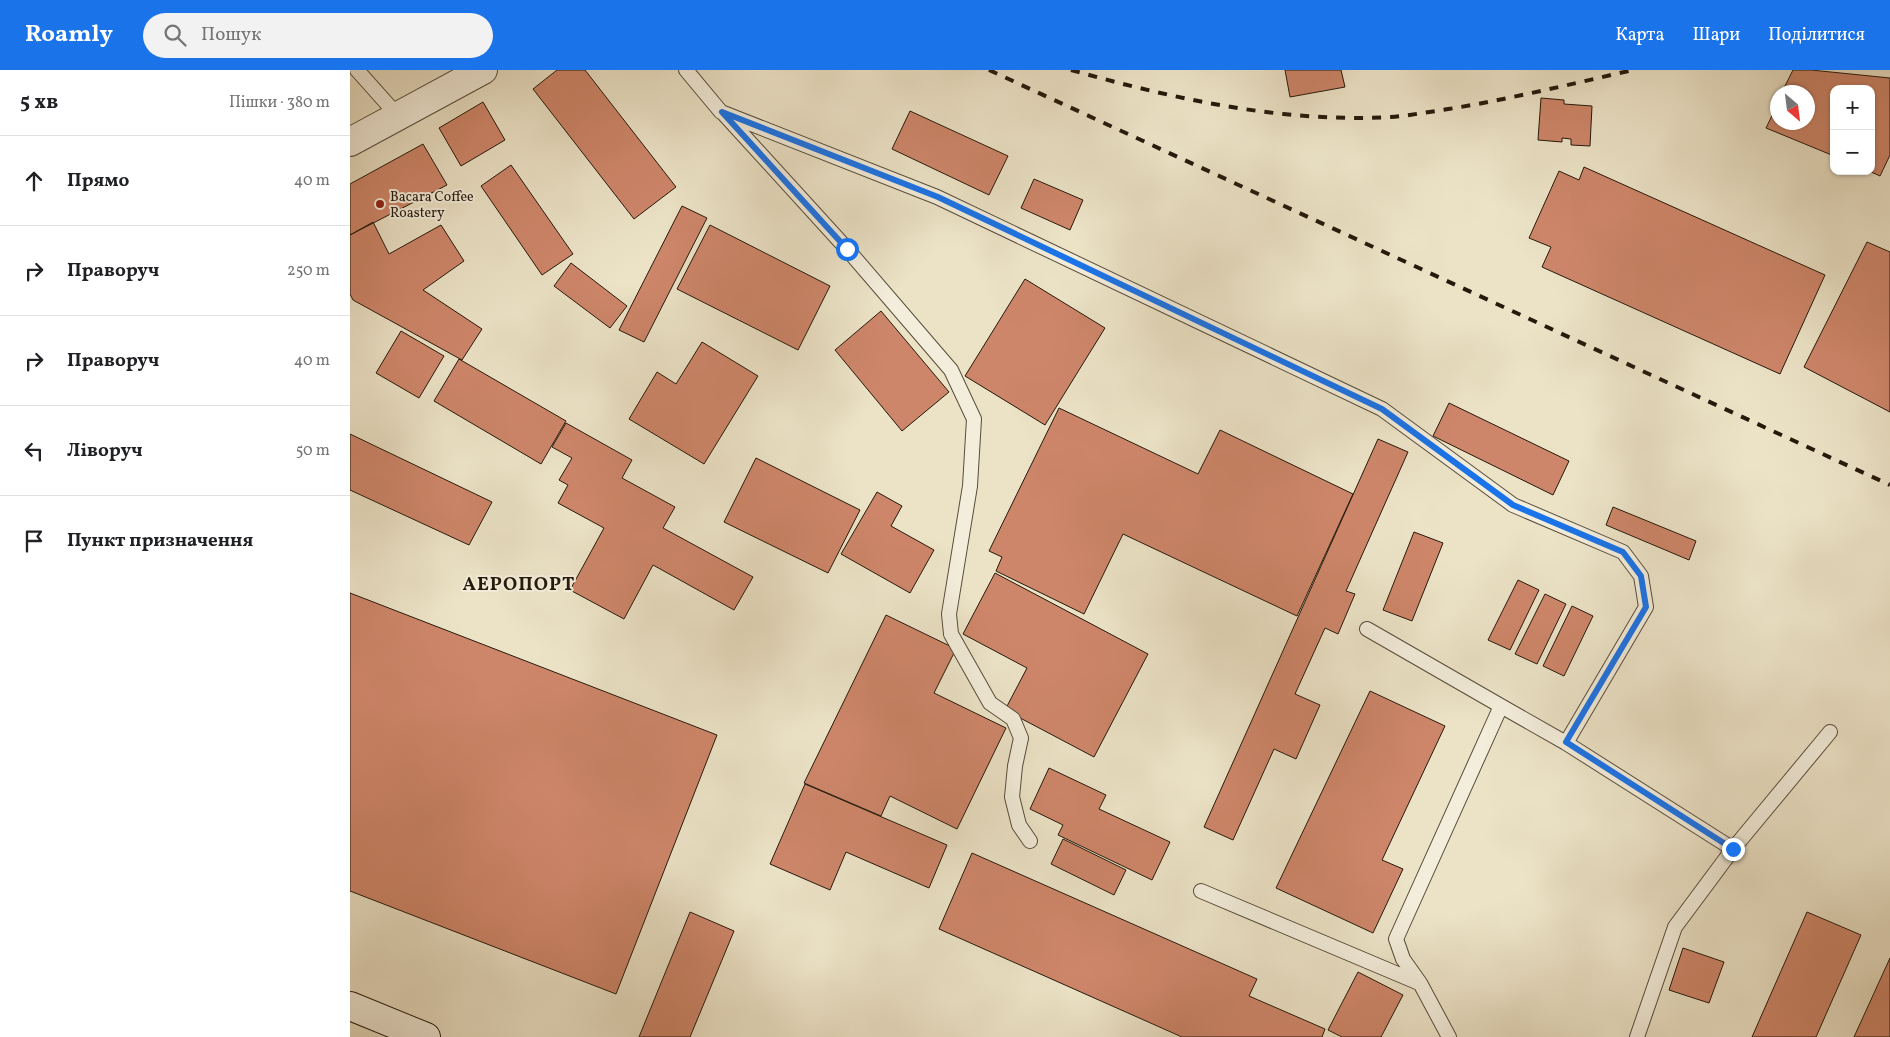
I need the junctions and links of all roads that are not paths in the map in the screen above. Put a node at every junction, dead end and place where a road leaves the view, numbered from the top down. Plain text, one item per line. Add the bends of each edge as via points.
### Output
1 (357, 70) edge
2 (483, 70) edge
3 (686, 70) edge
4 (722, 112) junction
5 (398, 116) junction
6 (350, 142) edge
7 (1367, 629) dead end
8 (1501, 706) junction
9 (1830, 732) dead end
10 (1566, 742) junction
11 (1030, 841) dead end
12 (1733, 849) junction
13 (1201, 891) dead end
14 (1420, 983) junction
15 (350, 1006) edge
16 (426, 1037) edge
17 (1450, 1037) edge
18 (1637, 1037) edge

1 - 5 lane
2 - 5 street
3 - 4 lane
4 - 10 lane via 938,197 1382,409 1513,505 1623,552 1641,576 1646,607
4 - 11 lane via 847,249 951,370 974,419 970,486 949,614 951,634 990,703 1013,720 1022,738 1012,797 1019,825
5 - 6 street
7 - 8 lane
8 - 10 lane
8 - 14 lane via 1396,939 1403,959
9 - 12 lane
10 - 12 lane
12 - 18 lane via 1675,927
13 - 14 lane
14 - 17 lane
15 - 16 street

